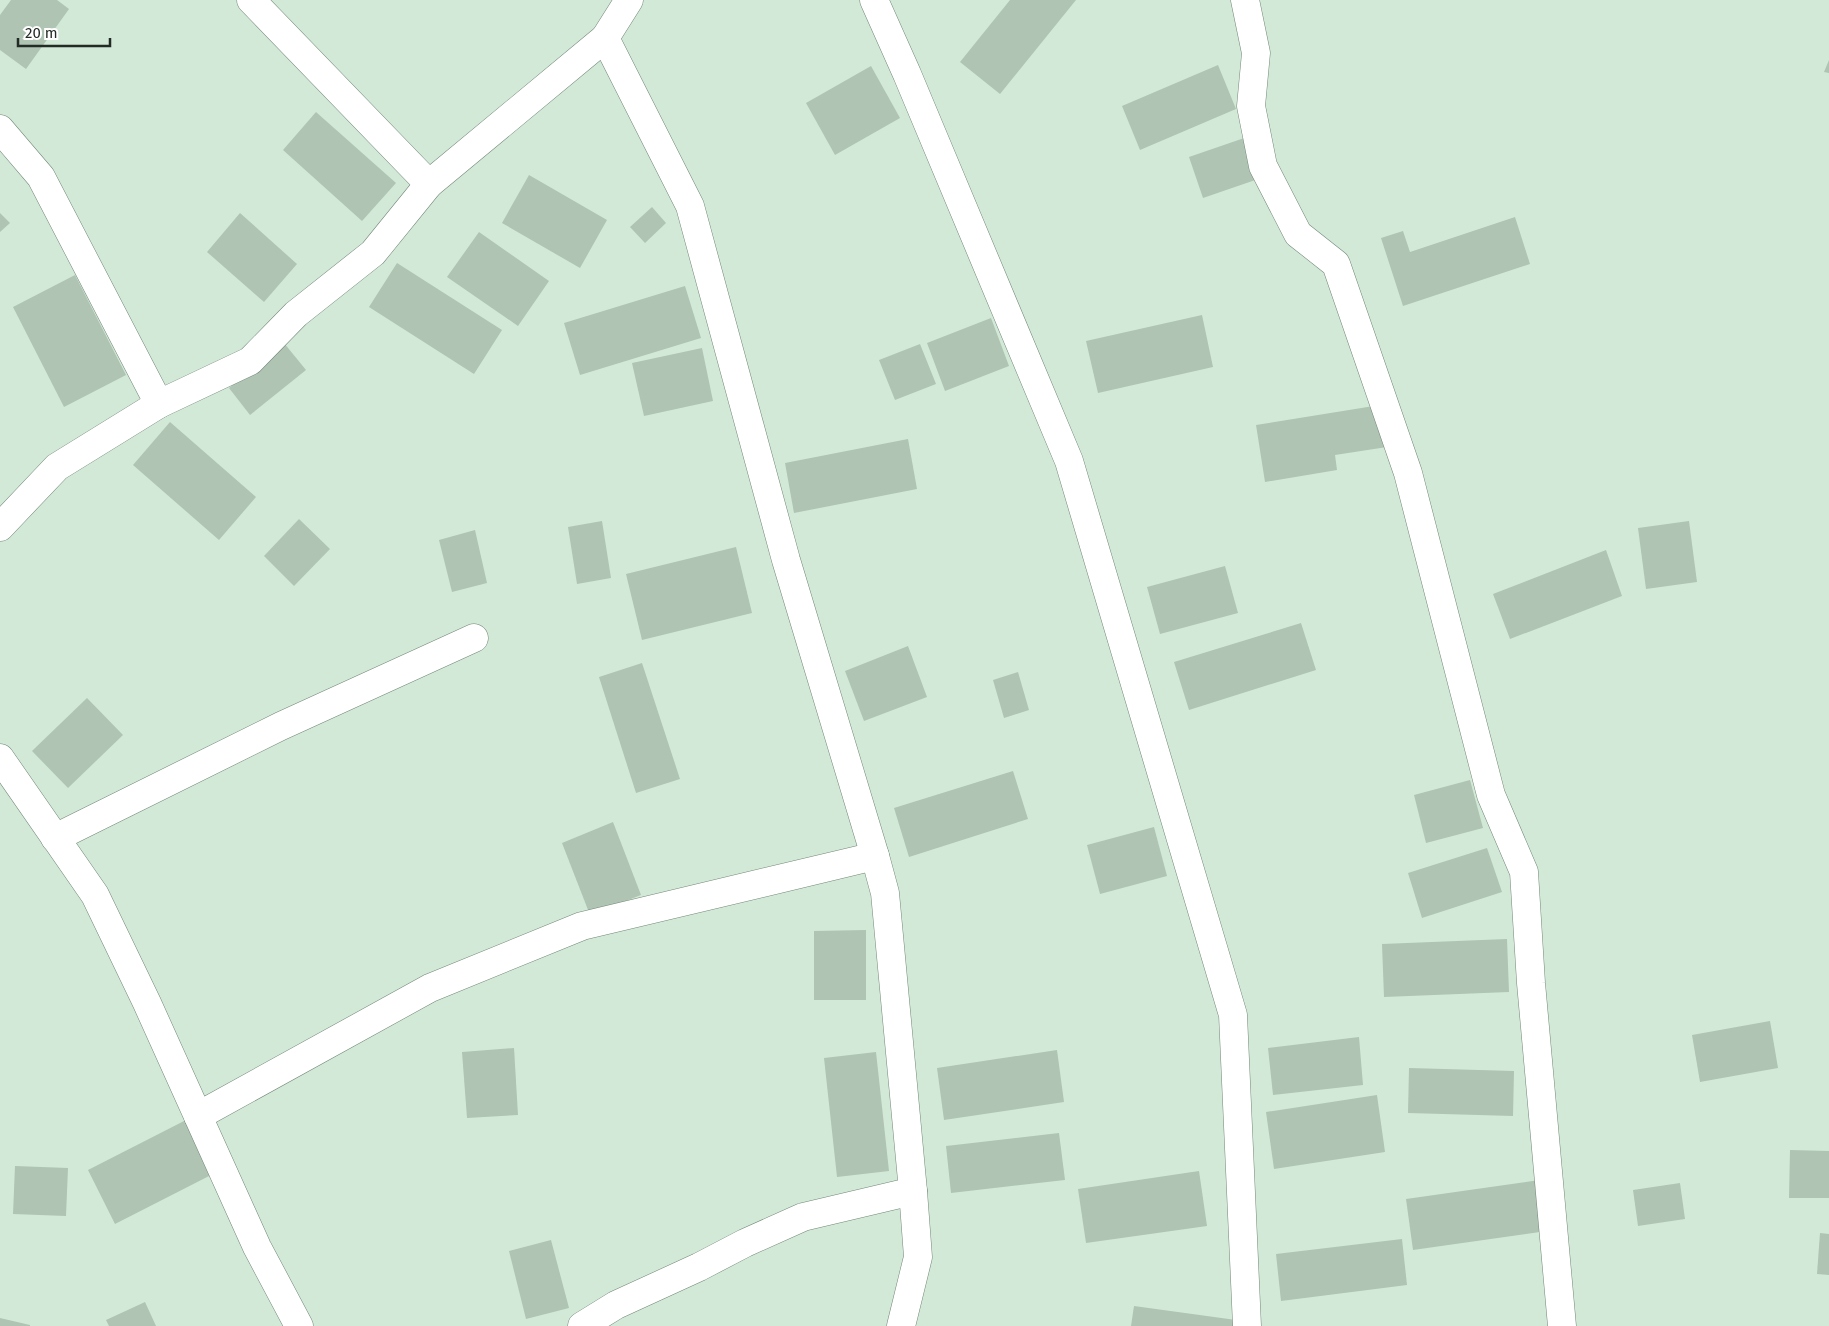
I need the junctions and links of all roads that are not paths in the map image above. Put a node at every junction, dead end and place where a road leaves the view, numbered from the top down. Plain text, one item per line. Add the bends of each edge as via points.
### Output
1 (251, 0) edge
2 (629, 0) edge
3 (874, 0) edge
4 (1245, 0) edge
5 (604, 38) junction
6 (0, 129) edge
7 (429, 184) junction
8 (159, 404) junction
9 (0, 527) edge
10 (474, 638) dead end
11 (0, 758) edge
12 (55, 838) junction
13 (875, 856) junction
14 (198, 1116) junction
15 (913, 1191) junction
16 (299, 1326) edge
17 (582, 1326) edge
18 (901, 1326) edge
19 (1248, 1326) edge
20 (1562, 1326) edge

1 - 7 street
2 - 5 street
3 - 19 street via 1069,461 1233,1015
4 - 20 street via 1256,53 1251,106 1264,166 1298,234 1336,264 1408,473 1491,795 1524,872
5 - 7 street
5 - 13 street via 690,206 786,560
6 - 8 street via 41,177
7 - 8 street via 373,253 296,314 250,362
8 - 9 street via 57,467
10 - 12 street via 281,726
11 - 12 street
12 - 14 street via 95,895
13 - 14 street via 582,926 430,988
13 - 15 street via 885,893
14 - 16 street via 257,1247
15 - 17 street via 803,1218 616,1305
15 - 18 street via 918,1257

